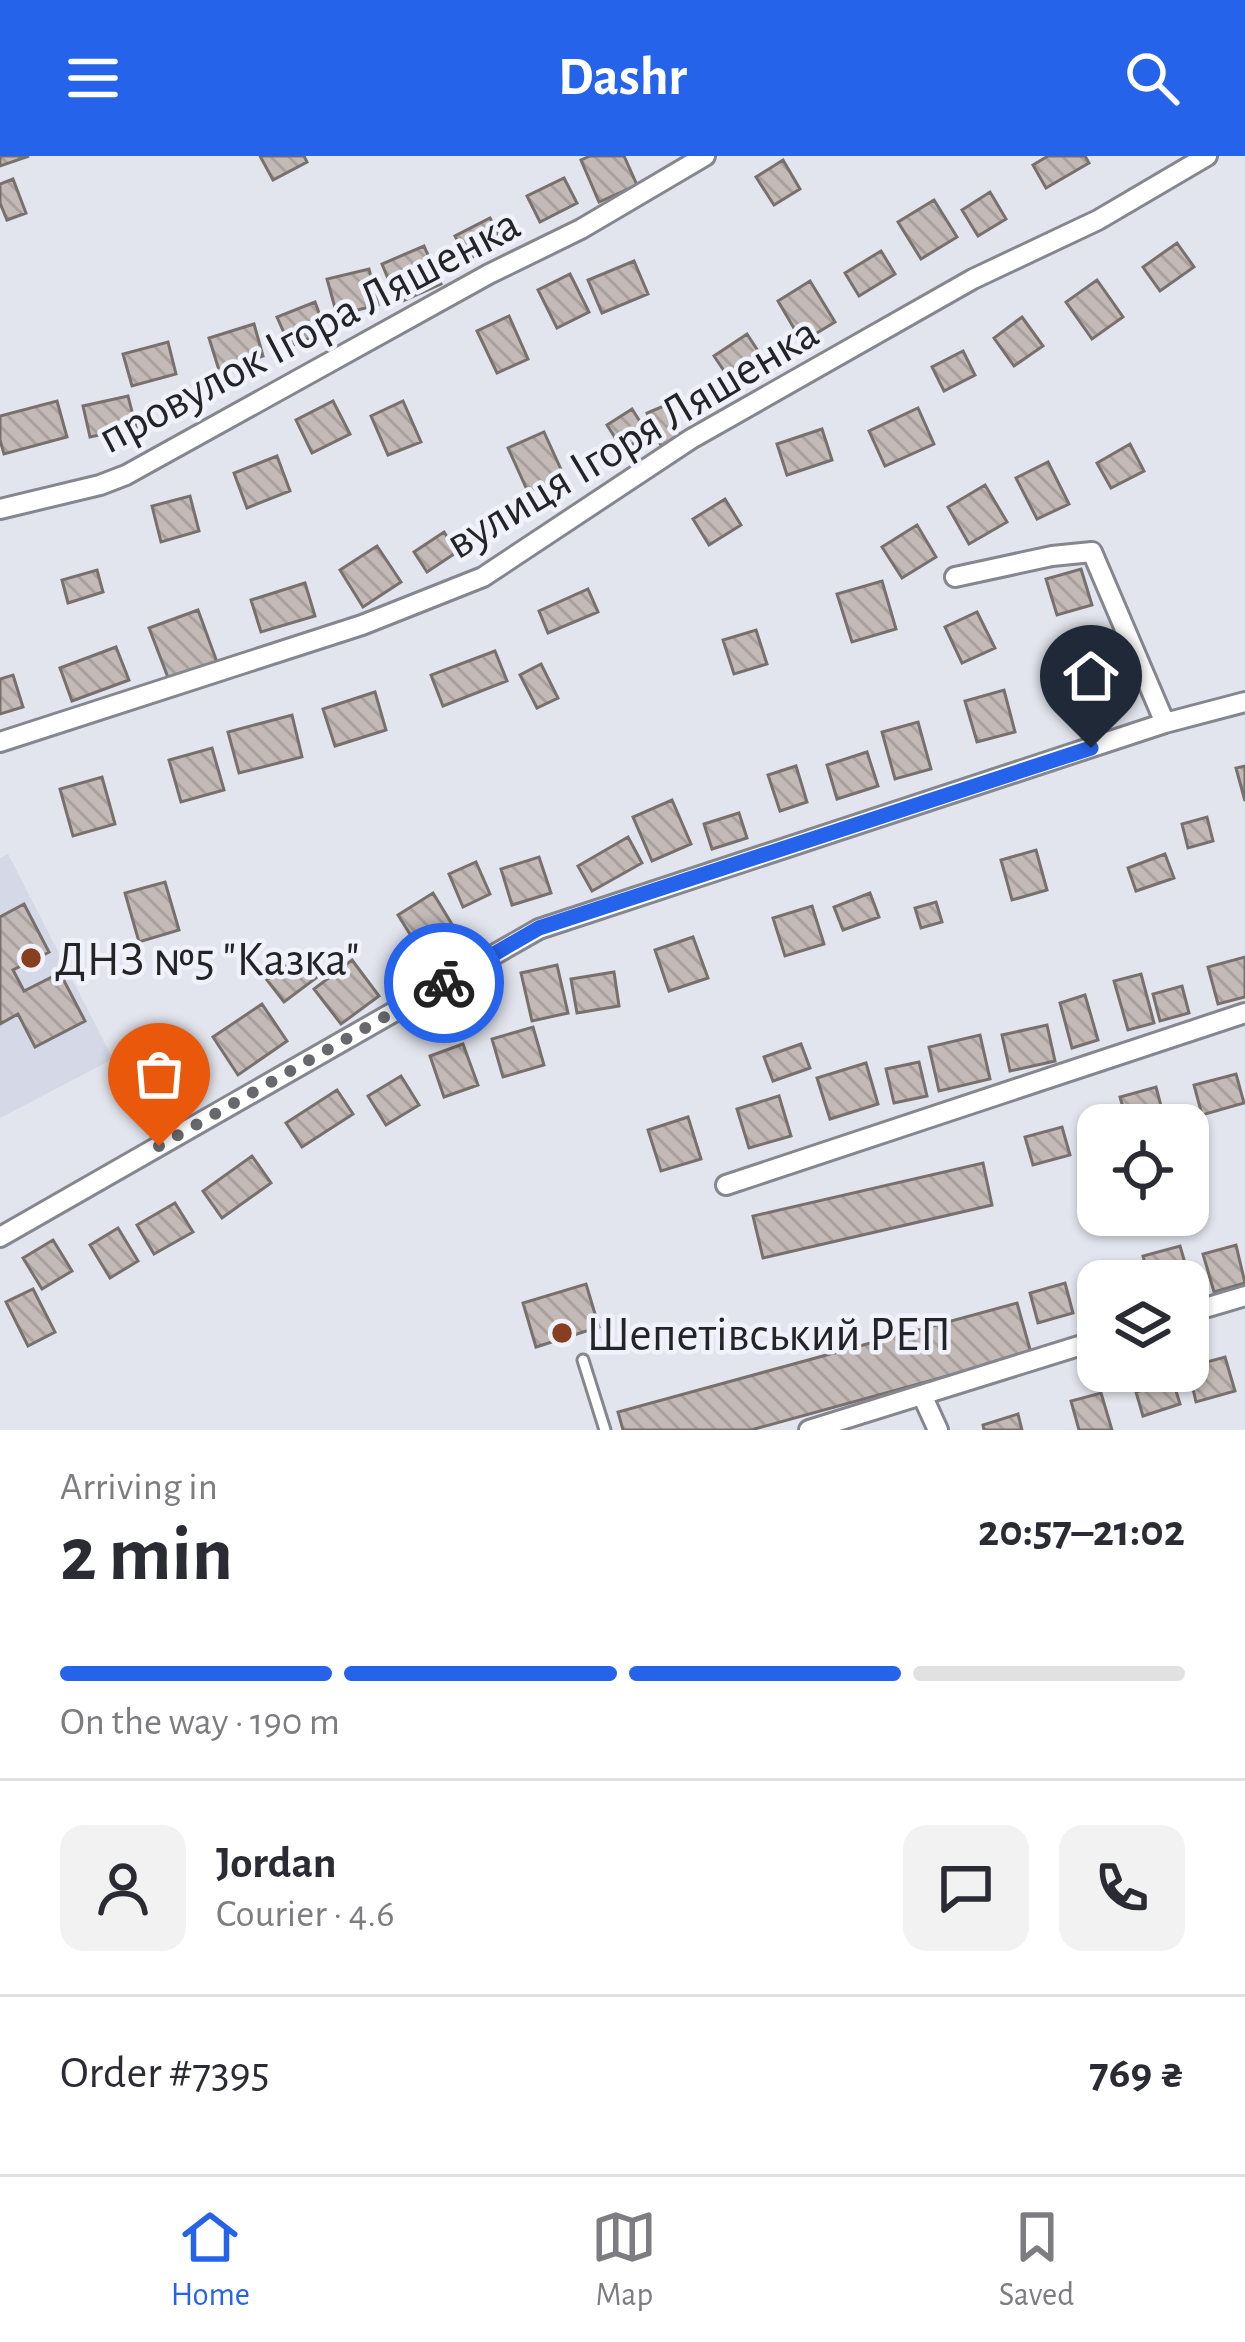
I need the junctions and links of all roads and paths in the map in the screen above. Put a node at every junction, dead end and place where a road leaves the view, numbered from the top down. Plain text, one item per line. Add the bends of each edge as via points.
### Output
1 (705, 156) edge
2 (1207, 156) edge
3 (0, 508) edge
4 (955, 577) dead end
5 (1245, 702) edge
6 (1166, 723) junction
7 (0, 742) edge
8 (1245, 1013) edge
9 (726, 1185) dead end
10 (0, 1237) edge
11 (1245, 1296) edge
12 (1209, 1307) edge
13 (1077, 1347) edge
14 (583, 1360) dead end
15 (922, 1395) junction
16 (605, 1430) edge
17 (809, 1430) edge
18 (938, 1430) edge

1 - 3 street, провулок Ігора Ляшенка via 126,475
2 - 7 street, вулиця Ігоря Ляшенка via 691,439 483,578 362,626
4 - 6 street via 1092,552
5 - 6 street
6 - 10 street via 539,928
8 - 9 street
11 - 12 street
13 - 15 street
14 - 16 lane
15 - 17 street
15 - 18 street

